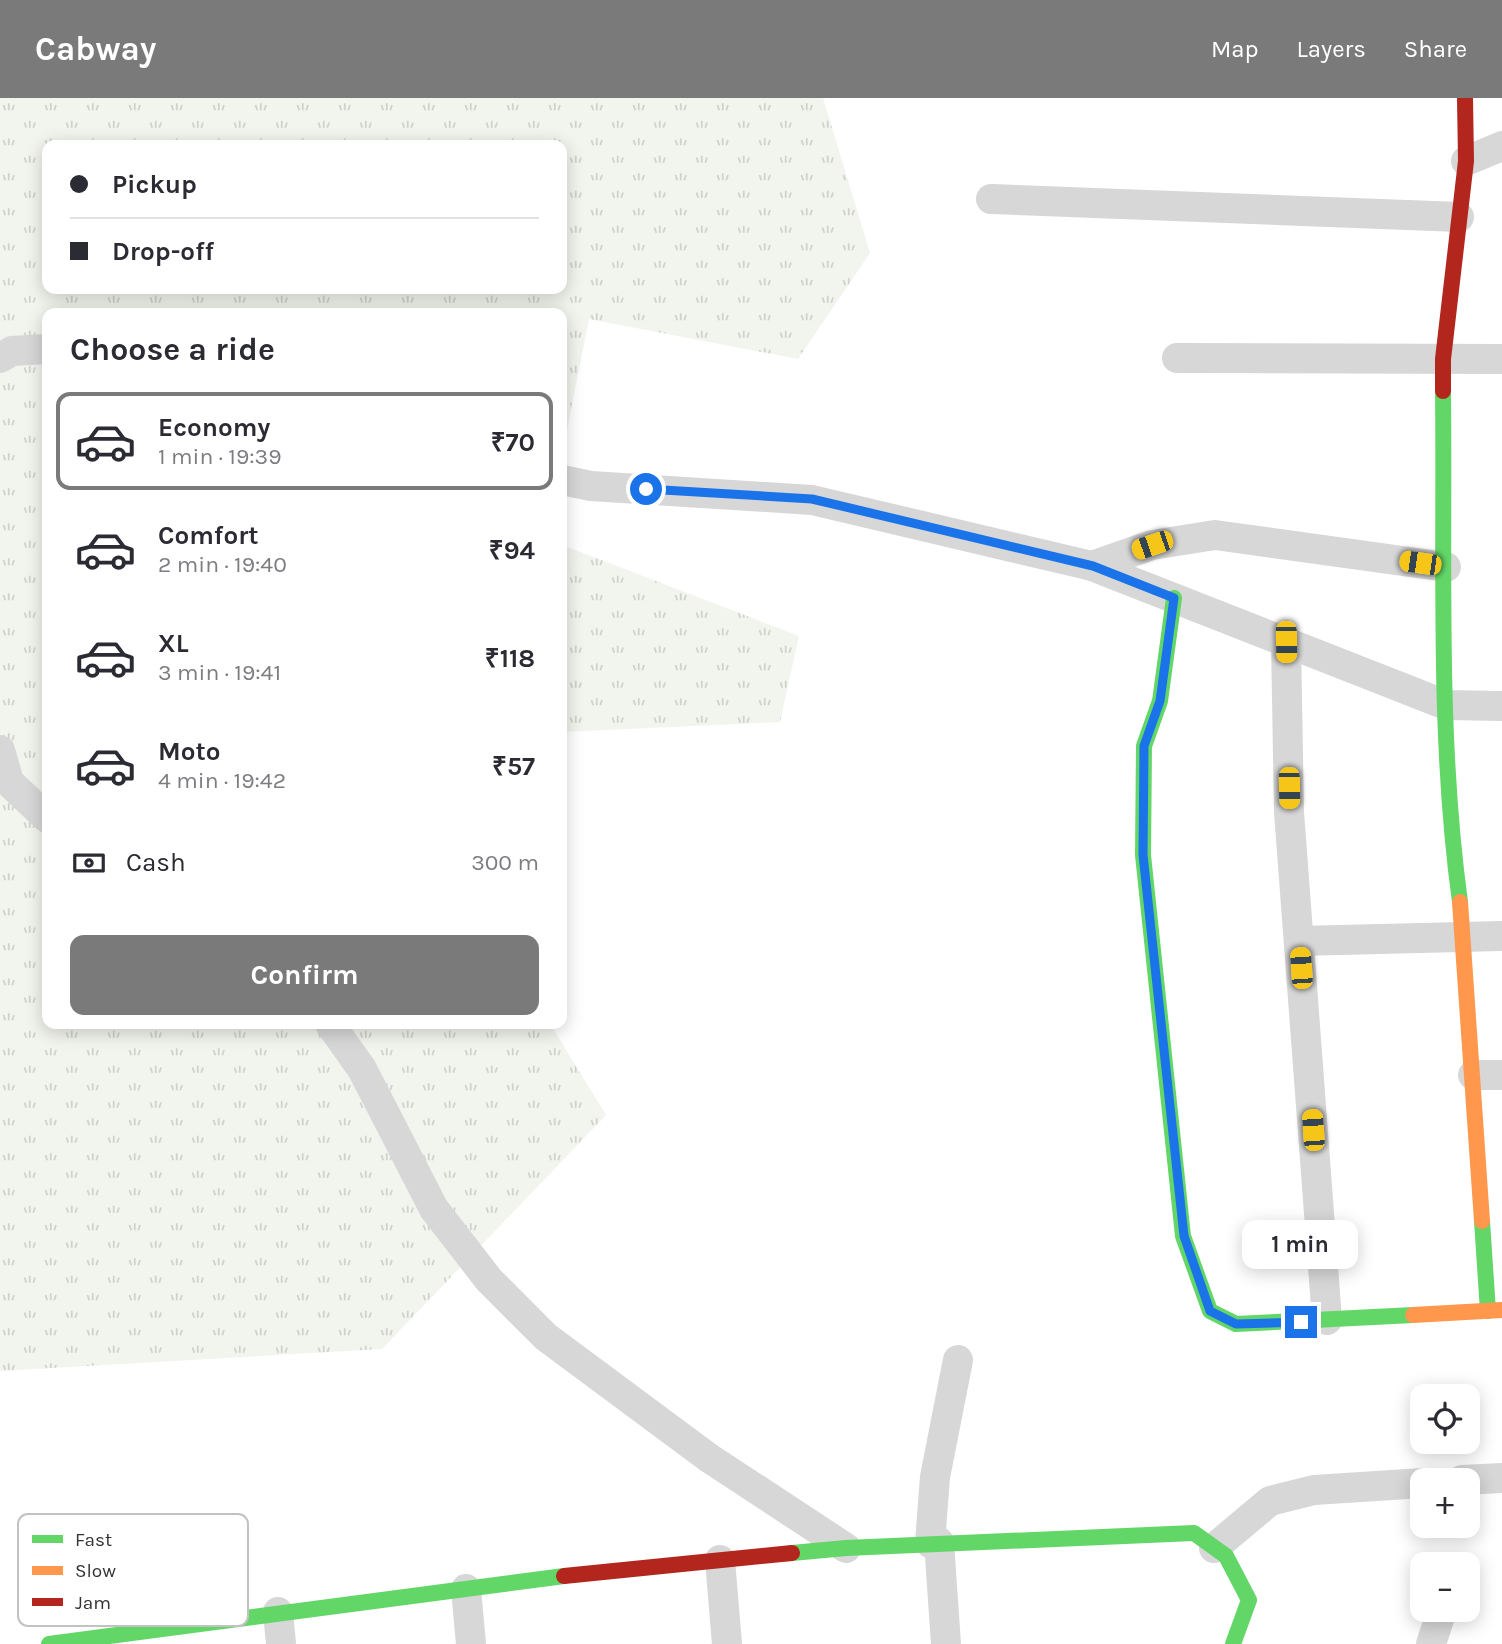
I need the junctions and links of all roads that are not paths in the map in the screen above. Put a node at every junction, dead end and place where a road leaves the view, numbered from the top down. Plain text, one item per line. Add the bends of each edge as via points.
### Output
1 (1465, 98) edge
2 (1502, 146) edge
3 (1466, 161) junction
4 (991, 199) dead end
5 (1459, 217) junction
6 (42, 349) edge
7 (0, 358) edge
8 (1177, 358) dead end
9 (1443, 359) junction
10 (1502, 359) edge
11 (567, 481) edge
12 (1093, 566) junction
13 (1446, 566) junction
14 (1174, 598) junction
15 (1286, 642) junction
16 (1446, 705) junction
17 (1502, 706) edge
18 (0, 750) edge
19 (42, 813) edge
20 (1502, 936) edge
21 (1465, 937) junction
22 (1299, 941) junction
23 (334, 1029) edge
24 (1488, 1075) edge
25 (1495, 1311) edge
26 (1327, 1320) junction
27 (958, 1360) dead end
28 (1502, 1478) edge
29 (1480, 1479) edge
30 (1410, 1484) edge
31 (935, 1542) junction
32 (846, 1548) junction
33 (1214, 1548) junction
34 (720, 1560) junction
35 (466, 1589) junction
36 (278, 1612) junction
37 (248, 1616) edge
38 (1438, 1622) edge
39 (178, 1626) edge
40 (49, 1644) edge
41 (281, 1644) edge
42 (471, 1644) edge
43 (727, 1644) edge
44 (946, 1644) edge
45 (1233, 1644) edge
46 (1431, 1644) edge

1 - 3 street
2 - 3 street
3 - 5 street
4 - 5 street
5 - 9 street
6 - 7 street via 12,351
8 - 9 street
9 - 10 street
9 - 13 street
11 - 12 street via 812,499
12 - 13 street via 1152,545 1215,535
12 - 14 street
13 - 16 street
14 - 15 street
14 - 26 street via 1160,701 1144,746 1143,855 1184,1236 1210,1311 1236,1324
15 - 16 street
15 - 22 street via 1289,813
16 - 17 street
16 - 21 street via 1453,851
18 - 19 street via 9,782
20 - 21 street
21 - 22 street
21 - 24 street
22 - 26 street
23 - 32 street via 362,1069 435,1209 545,1337 709,1458
24 - 25 street
25 - 26 street
27 - 31 street via 935,1477
28 - 29 street
30 - 33 street via 1314,1490 1270,1501
31 - 32 street
31 - 33 street via 1194,1533
31 - 44 street
32 - 34 street
33 - 45 street via 1226,1556 1249,1600
34 - 35 street
34 - 43 street
35 - 36 street
35 - 42 street
36 - 37 street
36 - 41 street
38 - 46 street
39 - 40 street

